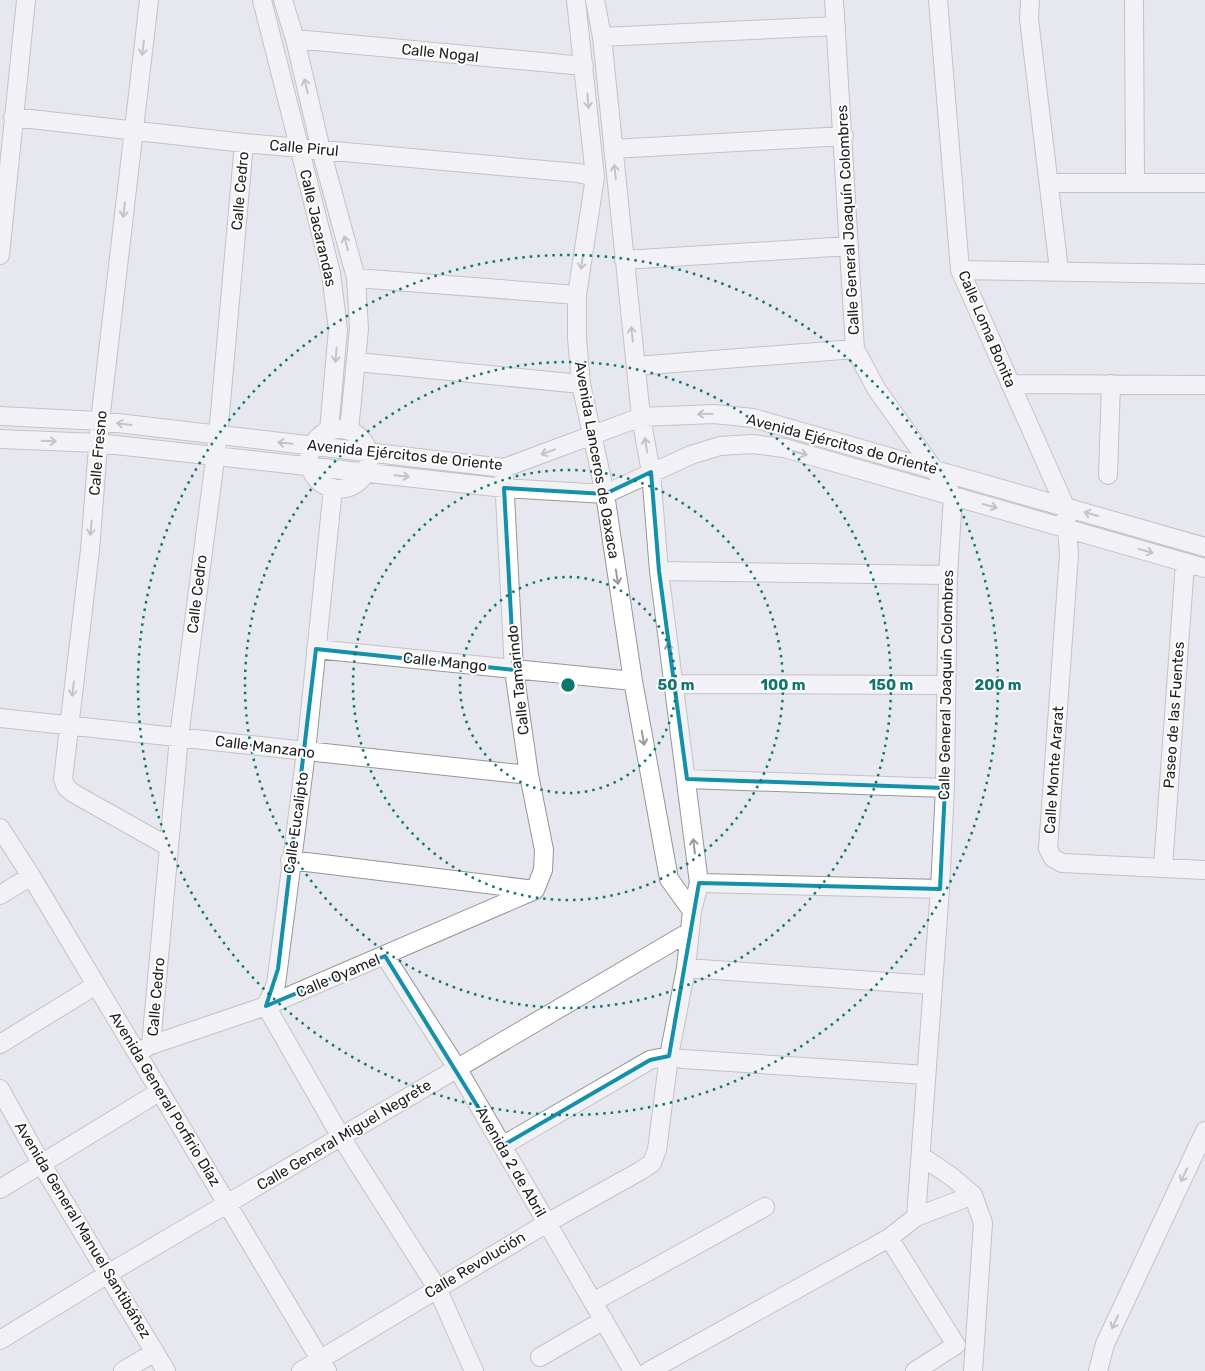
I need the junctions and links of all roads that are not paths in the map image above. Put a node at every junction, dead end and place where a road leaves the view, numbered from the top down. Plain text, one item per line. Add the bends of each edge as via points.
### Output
1 (26, 0) edge
2 (149, 0) edge
3 (262, 0) edge
4 (283, 0) edge
5 (576, 0) edge
6 (596, 0) edge
7 (834, 0) edge
8 (938, 0) edge
9 (1030, 0) edge
10 (1134, 0) edge
11 (836, 26) junction
12 (602, 37) junction
13 (295, 38) junction
14 (584, 66) junction
15 (13, 117) junction
16 (133, 130) junction
17 (844, 136) junction
18 (244, 143) junction
19 (299, 148) junction
20 (613, 148) junction
21 (321, 150) junction
22 (595, 177) junction
23 (1049, 183) junction
24 (1135, 183) junction
25 (1205, 183) edge
26 (849, 246) junction
27 (0, 255) edge
28 (624, 260) junction
29 (960, 270) junction
30 (1059, 270) junction
31 (1205, 274) edge
32 (356, 278) junction
33 (577, 295) junction
34 (359, 329) junction
35 (338, 330) junction
36 (855, 349) junction
37 (357, 362) junction
38 (636, 366) junction
39 (581, 384) junction
40 (1010, 384) junction
41 (1111, 384) junction
42 (1205, 384) edge
43 (0, 416) edge
44 (641, 417) junction
45 (100, 421) junction
46 (329, 430) junction
47 (349, 430) junction
48 (218, 436) junction
49 (592, 436) junction
50 (0, 439) edge
51 (98, 443) junction
52 (312, 446) junction
53 (368, 452) junction
54 (214, 458) junction
55 (310, 467) junction
56 (504, 468) junction
57 (934, 469) junction
58 (366, 472) junction
59 (651, 472) junction
60 (1108, 475) dead end
61 (333, 488) junction
62 (504, 488) junction
63 (604, 494) junction
64 (953, 496) junction
65 (1065, 506) junction
66 (1068, 529) junction
67 (1205, 547) edge
68 (1185, 562) junction
69 (1205, 568) edge
70 (659, 571) junction
71 (948, 575) junction
72 (316, 649) junction
73 (514, 670) junction
74 (633, 681) junction
75 (674, 684) junction
76 (946, 685) junction
77 (0, 718) edge
78 (69, 725) junction
79 (179, 737) junction
80 (306, 752) junction
81 (530, 775) junction
82 (687, 779) junction
83 (945, 788) junction
84 (0, 828) edge
85 (168, 847) junction
86 (290, 860) junction
87 (1163, 867) junction
88 (1205, 870) edge
89 (32, 876) junction
90 (699, 883) junction
91 (940, 889) junction
92 (535, 890) junction
93 (0, 895) edge
94 (692, 911) junction
95 (689, 932) junction
96 (385, 956) junction
97 (686, 968) junction
98 (932, 984) junction
99 (96, 986) junction
100 (266, 1006) junction
101 (0, 1044) edge
102 (144, 1049) junction
103 (669, 1056) junction
104 (457, 1068) junction
105 (926, 1075) junction
106 (0, 1089) edge
107 (159, 1092) junction
108 (1205, 1131) edge
109 (341, 1138) junction
110 (502, 1146) junction
111 (921, 1156) junction
112 (42, 1165) junction
113 (0, 1189) edge
114 (973, 1195) junction
115 (229, 1204) junction
116 (765, 1207) dead end
117 (916, 1217) junction
118 (546, 1223) junction
119 (889, 1238) junction
120 (106, 1275) junction
121 (437, 1288) junction
122 (593, 1302) junction
123 (604, 1320) junction
124 (0, 1340) edge
125 (155, 1352) junction
126 (540, 1357) dead end
127 (324, 1365) edge
128 (123, 1371) edge
129 (166, 1371) edge
130 (301, 1371) edge
131 (474, 1371) edge
132 (633, 1371) edge
133 (649, 1371) edge
134 (915, 1371) edge
135 (973, 1371) edge
136 (1098, 1371) edge

1 - 15 street
2 -> 16 street, Calle Fresno
3 - 19 street, Calle Jacarandas
4 - 13 street, Calle Jacarandas
5 - 14 street, Avenida Lanceros de Oaxaca
6 - 12 street
7 - 11 street, Calle General Joaquín Colombres
8 - 29 street, Calle Loma Bonita
9 - 23 street
10 - 24 street
11 - 12 street
11 - 17 street, Calle General Joaquín Colombres
12 - 20 street
13 - 14 street, Calle Nogal
21 -> 13 street, Calle Jacarandas
14 -> 22 street, Avenida Lanceros de Oaxaca
15 - 16 street, Calle Pirul
15 - 27 street
16 - 18 street, Calle Pirul
16 -> 45 street, Calle Fresno
17 - 20 street
17 - 26 street, Calle General Joaquín Colombres
18 - 19 street, Calle Pirul
18 - 48 street, Calle Cedro
19 - 21 street, Calle Pirul
19 - 35 street, Calle Jacarandas via 331,273
28 -> 20 street
21 - 22 street, Calle Pirul
32 -> 21 street, Calle Jacarandas
22 -> 33 street, Avenida Lanceros de Oaxaca
23 - 24 street
23 - 30 street
24 - 25 street
26 - 28 street
26 - 36 street, Calle General Joaquín Colombres
38 -> 28 street
29 - 30 street
29 - 40 street, Calle Loma Bonita
30 - 31 street
32 - 33 street
32 - 34 street, Calle Jacarandas
33 - 39 street, Avenida Lanceros de Oaxaca
34 - 35 street
34 - 37 street, Calle Jacarandas
35 -> 46 street, Calle Jacarandas
36 - 38 street
36 - 57 street, Calle General Joaquín Colombres via 877,390
37 - 39 street
37 - 47 street, Calle Jacarandas
38 - 44 street
39 - 49 street, Avenida Lanceros de Oaxaca
40 - 41 street
40 - 65 street, Calle Loma Bonita
41 - 42 street
41 - 60 street
43 - 45 street, Avenida Ejércitos de Oriente
44 - 49 street, Avenida Ejércitos de Oriente
57 -> 44 street, Avenida Ejércitos de Oriente via 753,418 714,414
59 -> 44 street
48 -> 45 street, Avenida Ejércitos de Oriente
45 - 51 street, Calle Fresno
46 - 47 street
46 - 52 street
47 - 53 street via 362,439
52 -> 48 street, Avenida Ejércitos de Oriente
48 - 54 street, Calle Cedro
49 -> 56 street, Avenida Ejércitos de Oriente
49 - 63 street, Avenida Lanceros de Oaxaca
50 -> 51 street, Avenida Ejércitos de Oriente
51 - 54 street, Avenida Ejércitos de Oriente
51 -> 78 street, Calle Fresno via 90,550
52 - 53 street, Avenida Ejércitos de Oriente
52 - 55 street
53 - 56 street, Avenida Ejércitos de Oriente
53 - 58 street
54 - 55 street, Avenida Ejércitos de Oriente
54 - 79 street, Calle Cedro
55 - 58 street, Avenida Ejércitos de Oriente
55 - 61 street via 316,478
56 - 62 street, Calle Tamarindo
57 - 64 street, Calle General Joaquín Colombres
57 - 65 street, Avenida Ejércitos de Oriente
58 - 61 street via 349,488
58 -> 62 street, Avenida Ejércitos de Oriente
59 - 63 street, Avenida Ejércitos de Oriente
59 -> 64 street, Avenida Ejércitos de Oriente via 720,446 752,444 784,448
59 - 70 street
61 - 72 street, Calle Eucalipto
62 - 63 street, Avenida Ejércitos de Oriente
62 - 73 street, Calle Tamarindo
63 -> 74 street, Avenida Lanceros de Oaxaca
64 -> 66 street, Avenida Ejércitos de Oriente
64 - 71 street, Calle General Joaquín Colombres
65 - 66 street, Calle Loma Bonita
67 -> 65 street, Avenida Ejércitos de Oriente
66 -> 68 street, Avenida Ejércitos de Oriente
66 - 87 street, Calle Monte Ararat via 1069,554 1048,849 1053,858 1062,863
68 - 69 street, Avenida Ejércitos de Oriente
68 - 87 street, Paseo de las Fuentes
70 - 71 street
75 -> 70 street
71 - 76 street, Calle General Joaquín Colombres
72 - 73 street, Calle Mango
72 - 80 street, Calle Eucalipto
73 - 74 street, Calle Mango
73 - 81 street, Calle Tamarindo
74 -> 94 street, Avenida Lanceros de Oaxaca via 668,879
75 - 76 street
75 - 82 street
76 - 83 street, Calle General Joaquín Colombres
77 - 78 street, Calle Manzano
78 - 79 street, Calle Manzano
78 - 85 street, Calle Fresno via 63,779 66,787
79 - 80 street, Calle Manzano
79 - 85 street, Calle Cedro
80 - 81 street, Calle Manzano
80 - 86 street, Calle Eucalipto
81 - 92 street, Calle Tamarindo via 544,850 543,870
82 - 83 street
90 -> 82 street
83 - 91 street, Calle General Joaquín Colombres
84 - 89 street, Avenida General Porfirio Díaz
85 - 102 street, Calle Cedro
86 - 92 street
86 - 100 street, Calle Eucalipto via 276,984
87 - 88 street, Calle Monte Ararat
89 - 93 street
89 - 99 street, Avenida General Porfirio Díaz
90 - 91 street
90 - 94 street
91 - 98 street, Calle General Joaquín Colombres
92 - 96 street, Calle Oyamel
94 - 95 street
95 - 97 street
95 - 104 street, Calle General Miguel Negrete
96 - 100 street, Calle Oyamel
96 - 104 street, Avenida 2 de Abril
97 - 98 street
97 - 103 street
98 - 105 street, Calle General Joaquín Colombres
99 - 101 street
99 - 102 street, Avenida General Porfirio Díaz
100 - 102 street, Calle Oyamel
100 - 109 street
102 - 107 street, Avenida General Porfirio Díaz
103 - 105 street
103 - 110 street via 650,1060
103 - 118 street, Calle Revolución via 657,1150 652,1163
104 - 109 street, Calle General Miguel Negrete
104 - 110 street, Avenida 2 de Abril
105 - 111 street, Calle General Joaquín Colombres
106 - 112 street, Avenida General Manuel Santibáñez
107 - 112 street
107 - 115 street, Avenida General Porfirio Díaz
108 -> 136 street via 1105,1344
109 - 115 street, Calle General Miguel Negrete
109 - 121 street
110 - 118 street, Avenida 2 de Abril
111 - 114 street
111 - 117 street, Calle General Joaquín Colombres
112 - 113 street
112 - 120 street, Avenida General Manuel Santibáñez
114 - 117 street
114 - 135 street via 983,1223
115 - 120 street, Calle General Miguel Negrete
115 - 127 street, Avenida General Porfirio Díaz
116 - 122 street
117 - 119 street
118 - 121 street, Calle Revolución
118 - 122 street, Avenida 2 de Abril
119 - 133 street
119 - 134 street via 956,1345
120 - 124 street, Calle General Miguel Negrete
120 - 125 street, Avenida General Manuel Santibáñez
121 - 127 street, Calle Revolución
121 - 131 street
122 - 123 street, Avenida 2 de Abril
123 - 126 street
123 - 132 street, Avenida 2 de Abril
125 - 128 street
125 - 129 street, Avenida General Manuel Santibáñez
127 - 130 street, Calle Revolución

